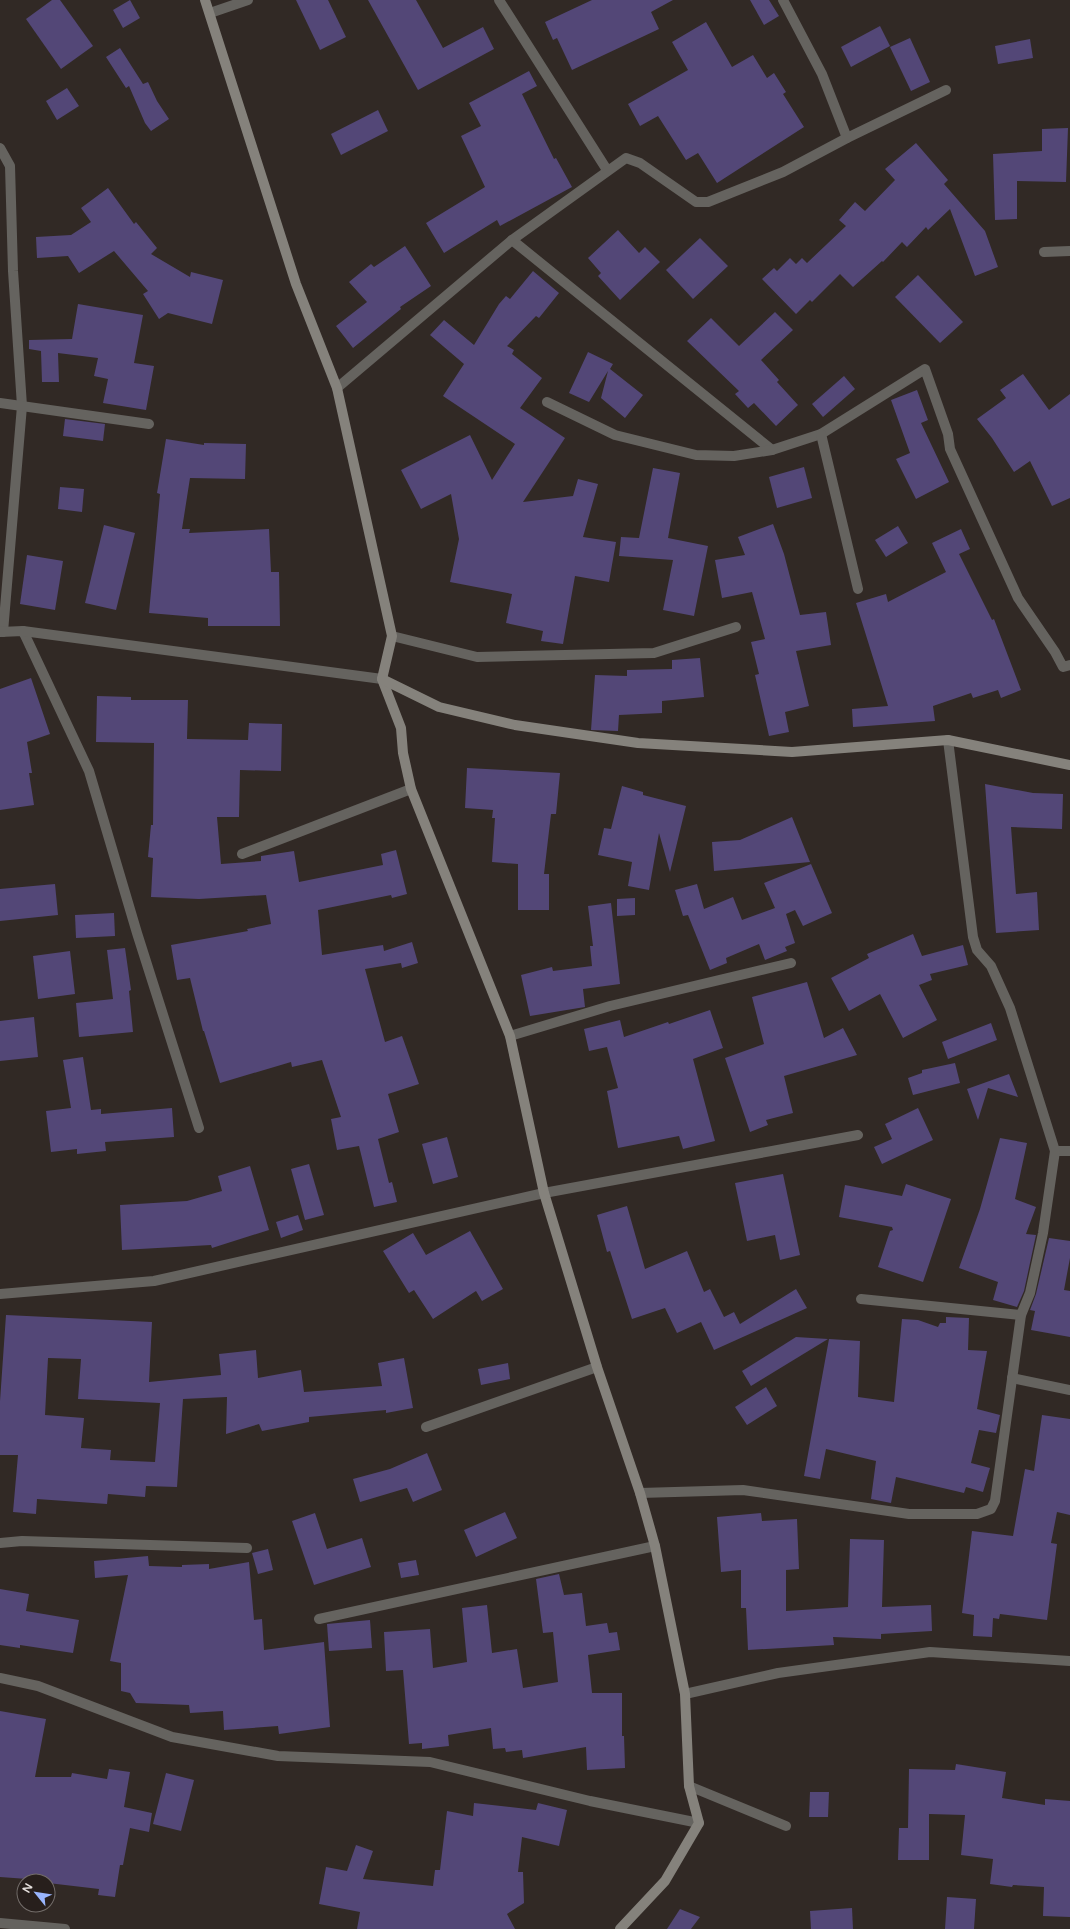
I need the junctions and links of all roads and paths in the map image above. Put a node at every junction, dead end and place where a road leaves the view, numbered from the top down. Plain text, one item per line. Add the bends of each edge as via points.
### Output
1 (206, 0) edge
2 (248, 0) edge
3 (499, 0) edge
4 (783, 0) edge
5 (210, 13) junction
6 (946, 90) dead end
7 (847, 138) junction
8 (0, 148) edge
9 (607, 170) junction
10 (512, 240) junction
11 (1070, 251) edge
12 (1044, 252) dead end
13 (337, 388) junction
14 (547, 402) dead end
15 (0, 403) edge
16 (22, 406) junction
17 (150, 424) dead end
18 (821, 434) junction
19 (772, 450) junction
20 (858, 589) dead end
21 (736, 627) dead end
22 (23, 631) junction
23 (1, 632) edge
24 (392, 636) junction
25 (1070, 665) edge
26 (382, 679) junction
27 (948, 740) junction
28 (1070, 765) edge
29 (411, 789) junction
30 (242, 854) dead end
31 (791, 963) dead end
32 (510, 1036) junction
33 (199, 1128) dead end
34 (858, 1135) dead end
35 (1055, 1151) junction
36 (1070, 1151) edge
37 (544, 1193) junction
38 (0, 1294) edge
39 (861, 1299) dead end
40 (1021, 1315) junction
41 (597, 1367) junction
42 (1012, 1378) junction
43 (1070, 1390) edge
44 (426, 1427) dead end
45 (640, 1493) junction
46 (0, 1543) edge
47 (655, 1546) junction
48 (247, 1548) dead end
49 (319, 1619) dead end
50 (1070, 1661) edge
51 (0, 1678) edge
52 (685, 1694) junction
53 (689, 1786) junction
54 (698, 1823) junction
55 (786, 1826) dead end
56 (0, 1923) edge
57 (65, 1929) edge
58 (620, 1929) edge

1 - 5 street
2 - 5 street
3 - 9 street
4 - 7 street via 822,74
5 - 13 street via 296,284
6 - 7 street
7 - 9 street via 783,172 708,202 696,202 640,163 626,158
8 - 16 street via 10,166 13,271
9 - 10 street
10 - 13 street
10 - 19 street
11 - 12 street
13 - 24 street
14 - 19 street via 615,435 696,455 734,456
15 - 16 street
16 - 17 street
16 - 23 street
18 - 19 street
18 - 20 street
18 - 25 street via 925,369 948,434 950,449 1018,598 1063,667
21 - 24 street via 654,653 477,657
22 - 23 street
22 - 26 street
22 - 33 street via 89,771
24 - 26 street
26 - 27 street via 439,707 515,725 638,743 792,752
26 - 29 street via 401,728 403,753
27 - 28 street
27 - 35 street via 973,937 977,950 991,966 1010,1008
29 - 30 street
29 - 32 street
31 - 32 street via 610,1006
32 - 37 street
34 - 37 street
35 - 36 street
35 - 40 street via 1043,1233 1030,1293
37 - 38 street via 154,1281
37 - 41 street
39 - 40 street
40 - 42 street
41 - 44 street
41 - 45 street
42 - 43 street
42 - 45 street via 996,1502 991,1509 977,1514 908,1514 743,1490
45 - 47 street
46 - 48 street via 22,1541
47 - 49 street
47 - 52 street
50 - 52 street via 930,1652 778,1673
51 - 54 street via 38,1686 172,1737 278,1756 430,1762 590,1801
52 - 53 street
53 - 54 street
53 - 55 street
54 - 58 street via 664,1881
56 - 57 street

